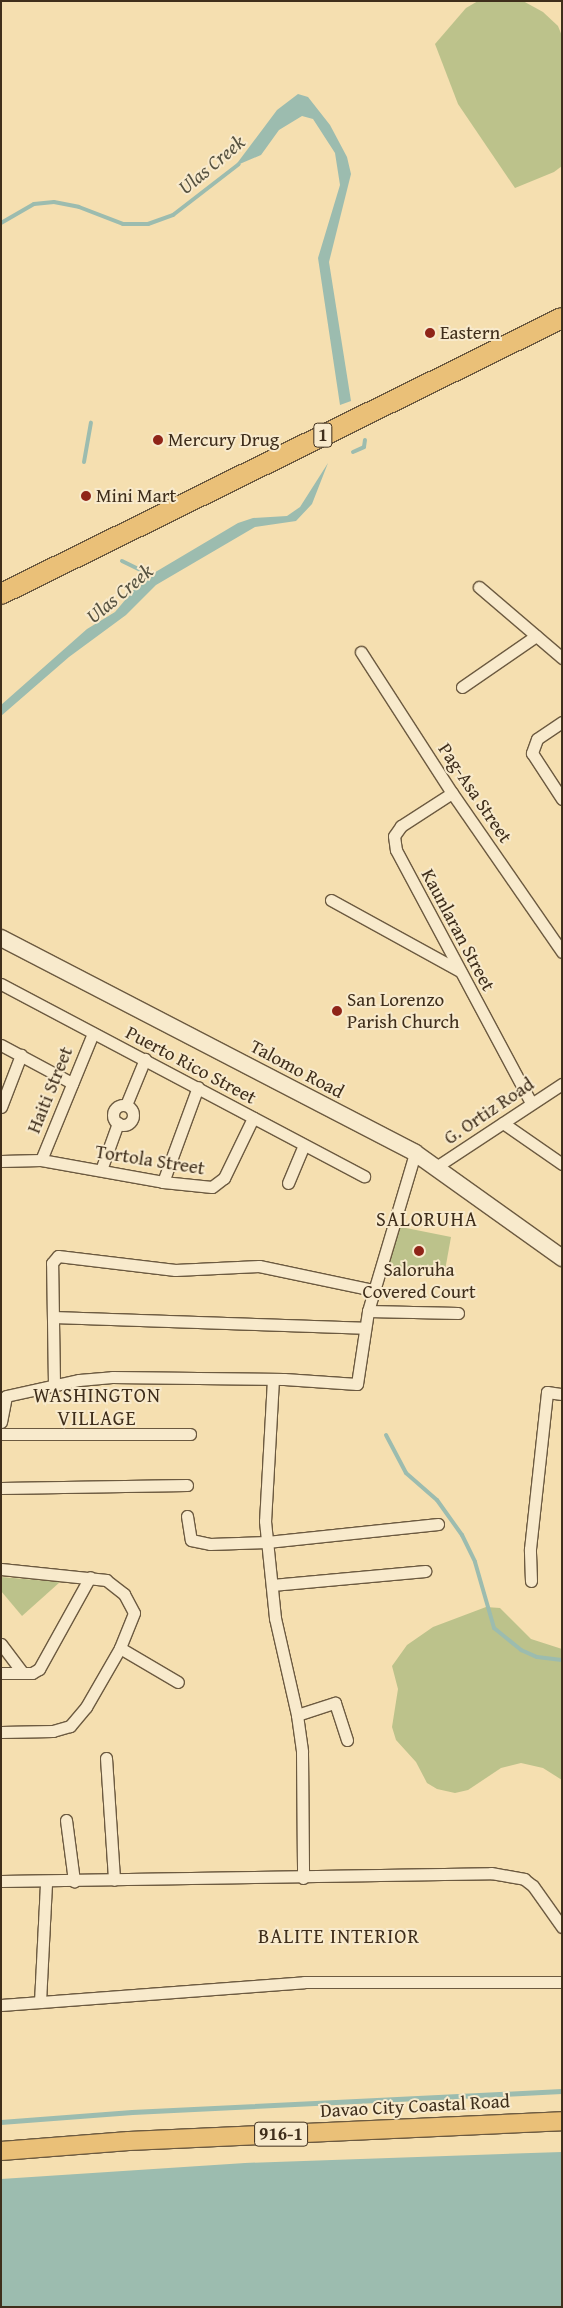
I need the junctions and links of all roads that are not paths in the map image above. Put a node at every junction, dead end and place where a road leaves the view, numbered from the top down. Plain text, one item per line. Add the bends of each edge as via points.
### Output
1 (562, 318) edge
2 (479, 587) dead end
3 (1, 594) edge
4 (536, 636) junction
5 (361, 652) dead end
6 (562, 658) edge
7 (462, 687) dead end
8 (562, 722) edge
9 (452, 793) junction
10 (562, 799) edge
11 (331, 900) dead end
12 (1, 938) edge
13 (562, 952) edge
14 (460, 971) junction
15 (1, 984) edge
16 (93, 1033) junction
17 (1, 1045) edge
18 (21, 1056) junction
19 (145, 1059) junction
20 (72, 1082) junction
21 (562, 1084) edge
22 (198, 1087) junction
23 (531, 1103) junction
24 (1, 1107) edge
25 (253, 1118) junction
26 (503, 1123) junction
27 (304, 1145) junction
28 (415, 1153) junction
29 (41, 1160) junction
30 (1, 1161) edge
31 (562, 1164) edge
32 (436, 1167) junction
33 (101, 1170) junction
34 (364, 1176) dead end
35 (163, 1182) junction
36 (288, 1183) dead end
37 (562, 1258) edge
38 (373, 1290) junction
39 (368, 1311) junction
40 (458, 1312) dead end
41 (53, 1317) junction
42 (364, 1328) junction
43 (273, 1379) junction
44 (54, 1384) junction
45 (562, 1394) edge
46 (1, 1422) edge
47 (1, 1434) edge
48 (190, 1434) dead end
49 (187, 1485) dead end
50 (1, 1488) edge
51 (187, 1516) dead end
52 (438, 1524) dead end
53 (267, 1542) junction
54 (1, 1569) edge
55 (425, 1571) dead end
56 (90, 1577) junction
57 (531, 1581) dead end
58 (272, 1585) junction
59 (1, 1644) edge
60 (120, 1648) junction
61 (1, 1673) edge
62 (23, 1673) junction
63 (178, 1682) dead end
64 (297, 1715) junction
65 (1, 1732) edge
66 (348, 1740) dead end
67 (106, 1758) dead end
68 (66, 1820) dead end
69 (302, 1878) junction
70 (114, 1880) junction
71 (1, 1881) edge
72 (74, 1881) junction
73 (46, 1882) junction
74 (562, 1927) edge
75 (562, 1982) edge
76 (40, 2002) junction
77 (1, 2005) edge
78 (562, 2121) edge
79 (1, 2151) edge

1 - 3 highway, 1
2 - 4 street
4 - 6 street
4 - 7 street
5 - 9 street, Pag-Asa Street
8 - 10 street via 537,739 532,747 534,758
9 - 13 street, Pag-Asa Street
9 - 14 street, Kaunlaran Street via 401,826 394,843
11 - 14 street
12 - 28 street, Talomo Road
14 - 23 street, Kaunlaran Street
15 - 16 street, Puerto Rico Street
16 - 19 street, Puerto Rico Street
16 - 20 street, Haiti Street
17 - 18 street
18 - 20 street
18 - 24 street
19 - 22 street, Puerto Rico Street
19 - 33 street via 126,1105 115,1109 118,1123
20 - 29 street, Haiti Street
21 - 23 street, G. Ortiz Road
22 - 25 street, Puerto Rico Street
22 - 35 street
23 - 26 street, G. Ortiz Road
25 - 27 street, Puerto Rico Street
25 - 35 street, Tortola Street via 218,1184 212,1187
26 - 31 street
26 - 32 street, G. Ortiz Road
27 - 34 street, Puerto Rico Street
27 - 36 street
28 - 32 street, Talomo Road
28 - 38 street
29 - 30 street, Tortola Street
29 - 33 street, Tortola Street
32 - 37 street, Talomo Road
33 - 35 street, Tortola Street
38 - 39 street
38 - 41 street via 259,1266 175,1270 62,1255 55,1257 52,1263
39 - 40 street
39 - 42 street
41 - 42 street
41 - 44 street
42 - 43 street via 357,1384
43 - 44 street via 112,1377
43 - 53 street via 265,1521
44 - 46 street via 6,1396
45 - 57 street via 547,1392 530,1549
47 - 48 street
49 - 50 street
51 - 53 street via 190,1538 195,1542
52 - 53 street
53 - 58 street
54 - 56 street
55 - 58 street
56 - 60 street via 106,1580 118,1588 133,1609 132,1626
56 - 62 street via 39,1669
58 - 64 street via 275,1618
59 - 62 street
60 - 63 street
60 - 65 street via 86,1707 70,1726 53,1731
61 - 62 street
64 - 66 street via 335,1703
64 - 69 street via 302,1752
67 - 70 street
68 - 72 street
69 - 70 street
69 - 74 street via 448,1872 507,1874 524,1879 533,1886
70 - 72 street
71 - 73 street
72 - 73 street
73 - 76 street
75 - 76 street via 304,1982
76 - 77 street
78 - 79 main road, Davao City Coastal Road / 916-1 via 129,2141

